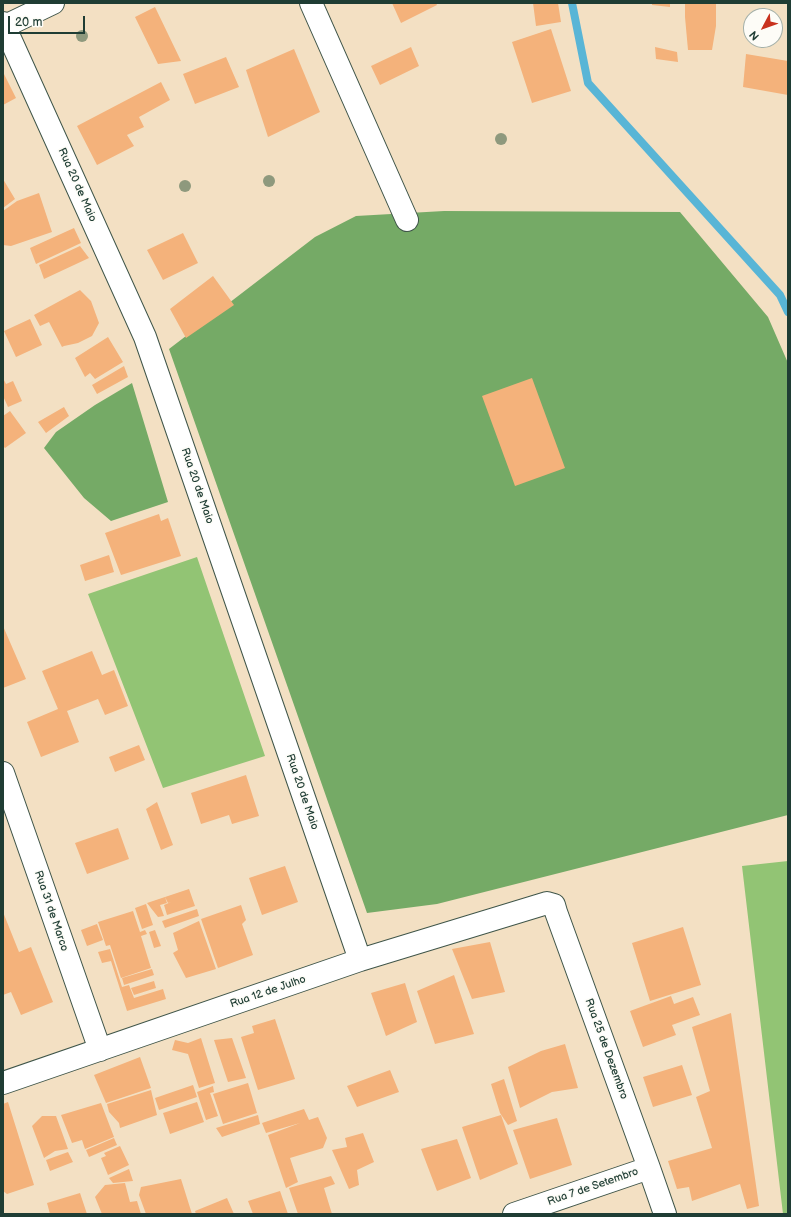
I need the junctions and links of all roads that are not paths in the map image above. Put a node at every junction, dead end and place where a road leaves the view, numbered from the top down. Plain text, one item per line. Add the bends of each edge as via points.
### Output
1 (53, 3) edge
2 (311, 3) edge
3 (3, 26) edge
4 (406, 220) dead end
5 (3, 773) edge
6 (534, 907) joint
7 (360, 960) junction
8 (100, 1050) junction
9 (3, 1082) edge
10 (649, 1168) junction
11 (514, 1214) edge
12 (665, 1214) edge

1 - 3 street
2 - 4 street
3 - 7 street, Rua 20 de Maio via 145,337
5 - 8 street, Rua 31 de Marco
6 - 7 street, Rua 12 de Julho
6 - 10 street, Rua 25 de Dezembro via 547,903 554,905
7 - 8 street, Rua 12 de Julho
8 - 9 street, Rua 12 de Julho
10 - 11 street, Rua 7 de Setembro
10 - 12 street, Rua 25 de Dezembro

